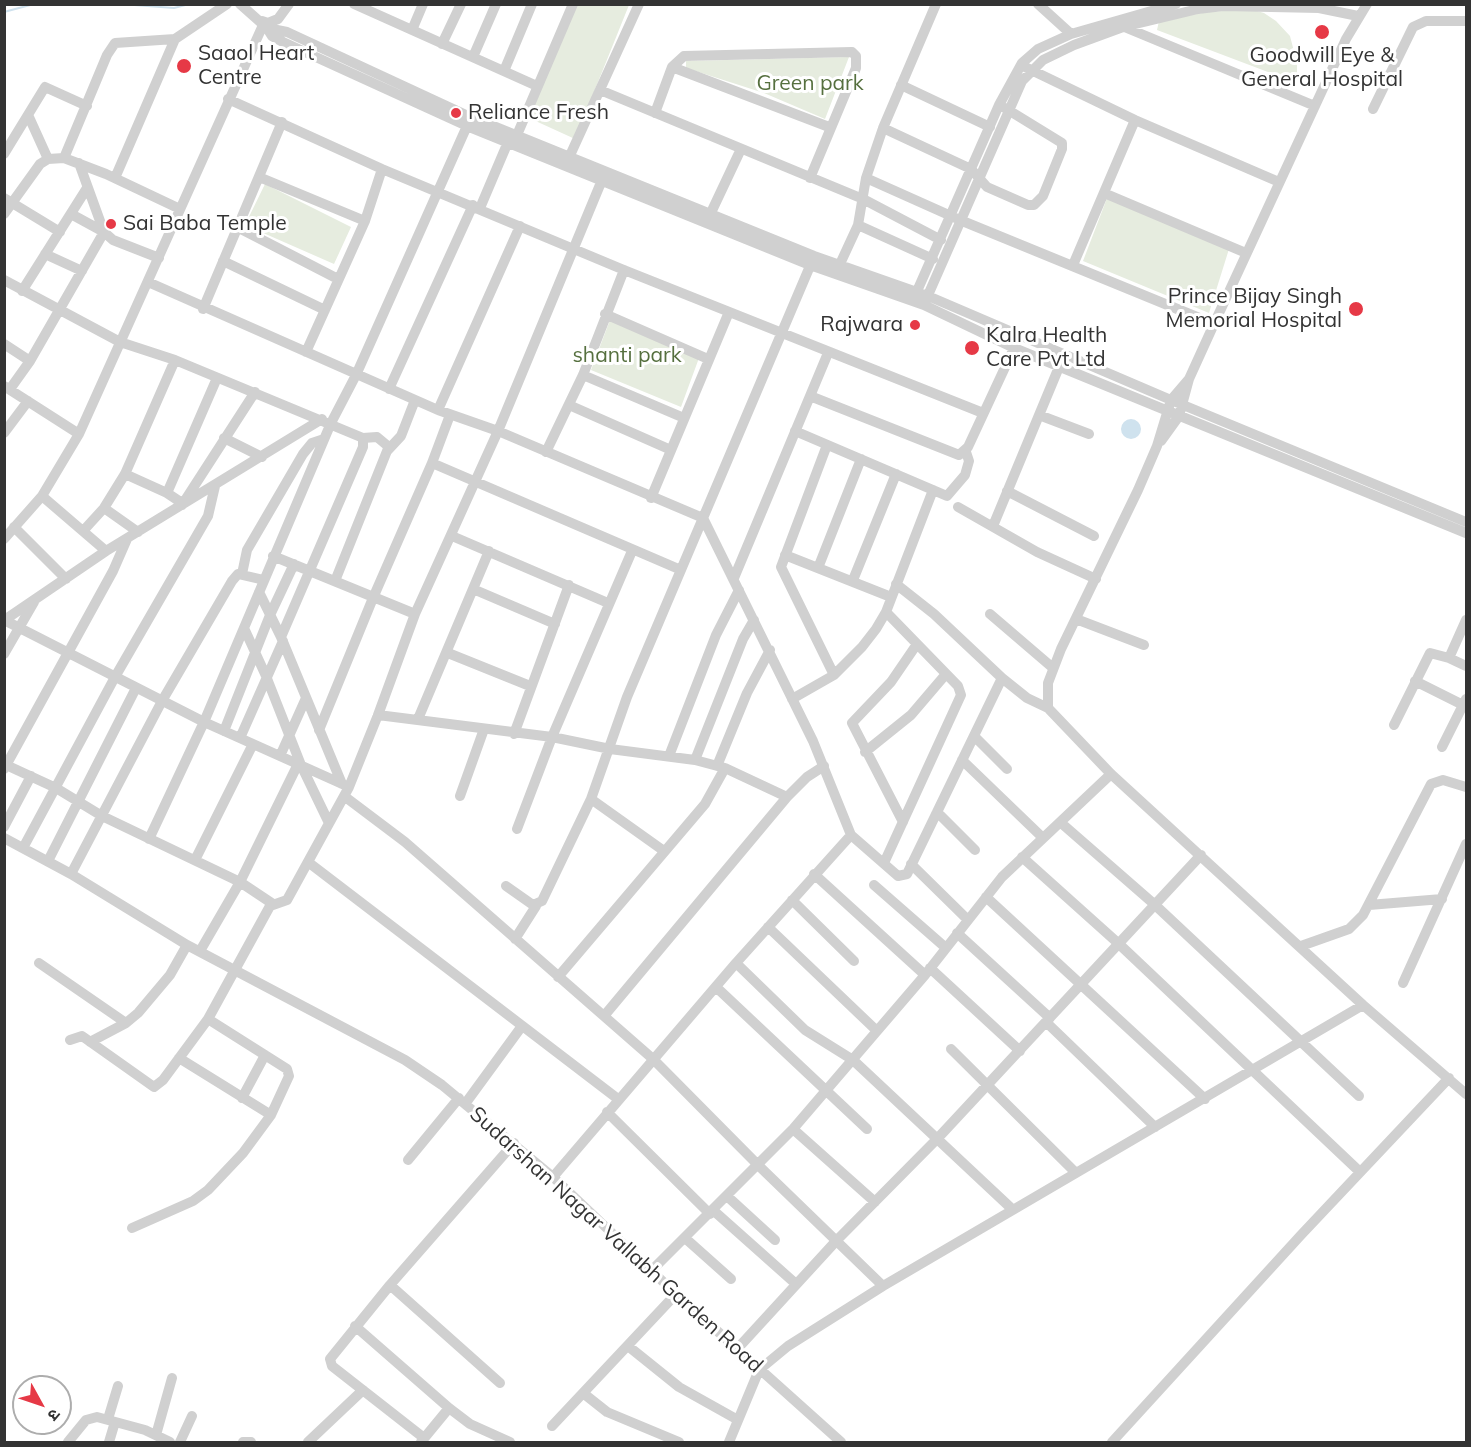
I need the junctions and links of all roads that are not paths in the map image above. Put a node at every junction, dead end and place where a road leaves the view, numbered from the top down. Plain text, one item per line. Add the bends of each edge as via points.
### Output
1 (227, 4) edge
2 (240, 4) edge
3 (289, 4) edge
4 (354, 4) edge
5 (423, 4) edge
6 (461, 4) edge
7 (496, 4) edge
8 (532, 4) edge
9 (573, 4) edge
10 (639, 4) edge
11 (936, 4) edge
12 (1038, 4) edge
13 (1176, 4) edge
14 (1367, 4) edge
15 (1336, 7) edge
16 (377, 9) edge
17 (1358, 16) junction
18 (1467, 21) edge
19 (1121, 23) junction
20 (262, 24) junction
21 (412, 30) junction
22 (1071, 34) junction
23 (175, 39) junction
24 (442, 44) junction
25 (473, 57) junction
26 (672, 67) junction
27 (1025, 67) junction
28 (504, 71) junction
29 (901, 85) junction
30 (537, 86) junction
31 (600, 90) junction
32 (228, 99) junction
33 (87, 106) junction
34 (1315, 106) junction
35 (1004, 108) junction
36 (1373, 109) dead end
37 (655, 113) junction
38 (28, 117) junction
39 (1135, 120) junction
40 (282, 122) junction
41 (467, 126) junction
42 (829, 127) junction
43 (990, 127) junction
44 (883, 128) junction
45 (513, 139) junction
46 (741, 149) junction
47 (4, 154) edge
48 (64, 158) junction
49 (48, 159) junction
50 (568, 161) junction
51 (79, 163) junction
52 (382, 169) junction
53 (975, 173) junction
54 (259, 177) junction
55 (115, 178) junction
56 (810, 178) junction
57 (866, 178) junction
58 (603, 180) junction
59 (1279, 182) junction
60 (87, 189) junction
61 (437, 190) junction
62 (1104, 193) junction
63 (863, 199) junction
64 (8, 200) edge
65 (476, 207) junction
66 (180, 209) junction
67 (4, 214) edge
68 (71, 214) junction
69 (709, 218) junction
70 (956, 218) junction
71 (365, 221) junction
72 (858, 225) junction
73 (520, 226) junction
74 (239, 228) junction
75 (60, 232) junction
76 (104, 232) junction
77 (941, 240) junction
78 (574, 249) junction
79 (1246, 253) junction
80 (45, 254) junction
81 (159, 258) junction
82 (933, 259) junction
83 (812, 260) junction
84 (223, 261) junction
85 (840, 264) junction
86 (1072, 265) junction
87 (624, 270) junction
88 (82, 271) junction
89 (338, 279) junction
90 (4, 280) edge
91 (148, 282) junction
92 (22, 291) junction
93 (920, 299) junction
94 (203, 309) junction
95 (59, 310) junction
96 (325, 310) junction
97 (729, 312) junction
98 (605, 314) junction
99 (1214, 324) junction
100 (780, 334) junction
101 (120, 342) junction
102 (4, 344) edge
103 (1014, 348) junction
104 (306, 352) junction
105 (828, 352) junction
106 (708, 358) junction
107 (175, 360) junction
108 (30, 361) junction
109 (1059, 367) junction
110 (356, 375) junction
111 (583, 375) junction
112 (217, 378) junction
113 (1189, 379) junction
114 (7, 388) edge
115 (389, 389) junction
116 (255, 392) junction
117 (810, 396) junction
118 (415, 400) junction
119 (1171, 400) junction
120 (28, 401) junction
121 (569, 405) junction
122 (438, 410) junction
123 (1167, 411) junction
124 (1181, 411) junction
125 (983, 413) junction
126 (450, 415) junction
127 (1039, 415) junction
128 (684, 418) junction
129 (326, 421) junction
130 (498, 431) junction
131 (795, 431) junction
132 (4, 433) edge
133 (79, 434) junction
134 (1089, 434) dead end
135 (224, 438) junction
136 (363, 438) junction
137 (324, 439) junction
138 (827, 445) junction
139 (1157, 446) junction
140 (389, 447) junction
141 (671, 450) junction
142 (546, 452) junction
143 (966, 452) junction
144 (262, 457) junction
145 (861, 459) junction
146 (432, 464) junction
147 (125, 474) junction
148 (896, 474) junction
149 (476, 481) junction
150 (215, 486) junction
151 (933, 490) junction
152 (1007, 491) junction
153 (167, 493) junction
154 (42, 496) junction
155 (651, 498) junction
156 (185, 504) junction
157 (958, 507) dead end
158 (105, 508) junction
159 (703, 518) junction
160 (1467, 522) edge
161 (993, 526) junction
162 (14, 527) junction
163 (83, 531) junction
164 (138, 532) junction
165 (1467, 533) edge
166 (452, 536) junction
167 (1094, 536) dead end
168 (128, 538) junction
169 (4, 539) edge
170 (632, 550) junction
171 (106, 551) junction
172 (489, 551) junction
173 (785, 555) junction
174 (273, 556) junction
175 (294, 564) junction
176 (818, 568) junction
177 (681, 570) junction
178 (309, 571) junction
179 (242, 574) junction
180 (734, 578) junction
181 (66, 579) junction
182 (1095, 579) junction
183 (264, 580) junction
184 (853, 580) junction
185 (335, 581) junction
186 (896, 584) junction
187 (569, 585) junction
188 (473, 589) junction
189 (739, 590) junction
190 (259, 592) junction
191 (891, 597) junction
192 (373, 598) junction
193 (35, 599) junction
194 (608, 603) junction
195 (886, 612) junction
196 (415, 614) junction
197 (990, 614) dead end
198 (270, 615) junction
199 (1076, 619) junction
200 (5, 620) edge
201 (754, 620) junction
202 (1467, 620) edge
203 (555, 624) junction
204 (19, 626) junction
205 (244, 628) junction
206 (282, 639) junction
207 (917, 644) junction
208 (1144, 645) dead end
209 (770, 650) junction
210 (67, 652) junction
211 (256, 653) junction
212 (448, 653) junction
213 (4, 654) edge
214 (1449, 658) junction
215 (1467, 666) edge
216 (1053, 669) junction
217 (946, 674) junction
218 (834, 675) junction
219 (266, 676) junction
220 (115, 677) junction
221 (1002, 678) junction
222 (1415, 681) junction
223 (530, 686) junction
224 (136, 688) junction
225 (306, 698) junction
226 (792, 699) junction
227 (162, 701) junction
228 (1465, 702) edge
229 (1048, 708) junction
230 (378, 716) junction
231 (418, 719) junction
232 (204, 722) junction
233 (1394, 725) dead end
234 (484, 729) junction
235 (320, 730) junction
236 (225, 731) junction
237 (514, 734) junction
238 (289, 735) junction
239 (974, 736) junction
240 (552, 737) junction
241 (240, 738) junction
242 (253, 744) junction
243 (1442, 747) dead end
244 (610, 749) junction
245 (865, 752) junction
246 (280, 756) junction
247 (669, 756) junction
248 (696, 760) junction
249 (962, 760) junction
250 (300, 765) junction
251 (5, 766) edge
252 (824, 766) junction
253 (722, 767) junction
254 (1007, 769) dead end
255 (1111, 774) junction
256 (31, 776) junction
257 (1467, 787) edge
258 (57, 788) junction
259 (345, 789) junction
260 (460, 796) dead end
261 (788, 797) junction
262 (591, 800) junction
263 (78, 801) junction
264 (937, 812) junction
265 (102, 816) junction
266 (328, 821) junction
267 (903, 822) junction
268 (1060, 822) junction
269 (4, 827) edge
270 (517, 829) dead end
271 (851, 835) junction
272 (4, 838) edge
273 (1043, 838) junction
274 (149, 839) junction
275 (1467, 844) edge
276 (23, 848) junction
277 (975, 850) dead end
278 (664, 851) junction
279 (1201, 855) junction
280 (1022, 857) junction
281 (195, 860) junction
282 (48, 861) junction
283 (308, 862) junction
284 (884, 863) junction
285 (911, 864) junction
286 (71, 874) junction
287 (814, 874) junction
288 (240, 882) junction
289 (874, 885) dead end
290 (506, 886) dead end
291 (986, 897) junction
292 (1442, 899) junction
293 (792, 900) junction
294 (273, 904) junction
295 (1155, 904) junction
296 (1369, 905) junction
297 (536, 906) junction
298 (968, 920) junction
299 (768, 927) junction
300 (957, 933) junction
301 (515, 939) junction
302 (1119, 944) junction
303 (187, 945) junction
304 (1301, 946) junction
305 (946, 948) junction
306 (200, 951) junction
307 (854, 961) dead end
308 (39, 963) dead end
309 (736, 963) junction
310 (237, 970) junction
311 (927, 971) junction
312 (558, 977) junction
313 (1403, 983) dead end
314 (1083, 984) junction
315 (716, 987) junction
316 (1363, 1005) junction
317 (604, 1016) junction
318 (208, 1019) junction
319 (1048, 1020) junction
320 (126, 1023) junction
321 (522, 1026) junction
322 (877, 1032) junction
323 (70, 1040) dead end
324 (90, 1042) junction
325 (1301, 1043) junction
326 (951, 1049) dead end
327 (1020, 1051) junction
328 (265, 1055) junction
329 (179, 1058) junction
330 (653, 1059) junction
331 (853, 1060) junction
332 (1254, 1071) junction
333 (1449, 1078) junction
334 (988, 1084) junction
335 (826, 1090) junction
336 (1467, 1094) edge
337 (1359, 1096) dead end
338 (242, 1098) junction
339 (618, 1099) junction
340 (1205, 1099) junction
341 (462, 1101) junction
342 (607, 1112) junction
343 (271, 1115) junction
344 (1155, 1127) junction
345 (867, 1128) dead end
346 (793, 1129) junction
347 (938, 1139) junction
348 (514, 1143) junction
349 (408, 1160) dead end
350 (759, 1166) junction
351 (1075, 1172) junction
352 (1360, 1172) junction
353 (553, 1177) junction
354 (728, 1197) junction
355 (875, 1202) junction
356 (1012, 1209) junction
357 (712, 1213) junction
358 (132, 1228) dead end
359 (685, 1238) junction
360 (775, 1240) dead end
361 (837, 1240) junction
362 (652, 1270) junction
363 (731, 1279) dead end
364 (796, 1284) junction
365 (390, 1285) junction
366 (882, 1286) junction
367 (676, 1294) junction
368 (355, 1326) junction
369 (628, 1346) junction
370 (738, 1348) junction
371 (759, 1370) junction
372 (172, 1378) dead end
373 (500, 1383) dead end
374 (118, 1386) dead end
375 (363, 1390) junction
376 (582, 1393) junction
377 (449, 1408) junction
378 (192, 1416) dead end
379 (112, 1420) junction
380 (738, 1420) junction
381 (552, 1426) dead end
382 (156, 1435) junction
383 (423, 1440) edge
384 (494, 1440) edge
385 (68, 1443) edge
386 (109, 1443) edge
387 (170, 1443) edge
388 (180, 1443) edge
389 (243, 1443) edge
390 (251, 1443) edge
391 (308, 1443) edge
392 (510, 1443) edge
393 (679, 1443) edge
394 (729, 1443) edge
395 (841, 1443) edge
396 (1112, 1443) edge

1 - 23 street
2 - 20 street
3 - 20 street via 278,20
4 - 16 street
5 - 21 street
6 - 24 street
7 - 25 street
8 - 28 street
9 - 30 street
10 - 31 street
11 - 29 street
12 - 22 street
13 - 19 street
14 - 17 street
15 - 17 street
15 - 19 street via 1217,7
16 - 21 street
17 - 34 street
18 - 36 street via 1426,21 1413,27
19 - 22 street
19 - 27 street
19 - 34 street
20 - 32 street
20 - 41 street via 283,42
20 - 45 street
21 - 24 street
22 - 27 street via 1038,49
23 - 33 street via 122,41 111,47
23 - 55 street
24 - 25 street
25 - 28 street
26 - 37 street
26 - 42 street
26 - 42 street via 684,56 852,52 856,68
27 - 35 street
27 - 39 street
28 - 30 street
29 - 43 street
29 - 44 street
30 - 45 street
31 - 37 street
31 - 50 street
32 - 40 street
32 - 66 street
33 - 38 street via 45,87
33 - 48 street
34 - 59 street
35 - 43 street
35 - 53 street
35 - 53 street via 1062,143 1043,196 1039,202 1028,205 987,187
37 - 46 street
38 - 47 street
38 - 49 street
39 - 59 street
39 - 62 street
40 - 52 street
40 - 54 street
41 - 45 street
41 - 61 street
42 - 56 street
43 - 53 street
44 - 53 street
44 - 57 street
45 - 50 street
45 - 65 street
46 - 56 street
46 - 69 street
48 - 49 street
48 - 51 street
49 - 64 street
50 - 58 street
50 - 69 street
51 - 55 street
51 - 60 street
52 - 61 street
52 - 71 street
53 - 70 street
54 - 71 street
54 - 74 street
55 - 66 street
56 - 63 street
57 - 63 street
57 - 70 street
58 - 69 street
58 - 78 street
59 - 79 street
60 - 68 street
60 - 76 street
61 - 65 street
61 - 110 street
62 - 79 street
62 - 86 street
63 - 72 street
63 - 77 street
64 - 67 street
64 - 75 street
65 - 73 street
65 - 115 street
66 - 81 street
68 - 75 street
68 - 76 street
69 - 83 street
70 - 77 street
70 - 86 street
70 - 93 street
71 - 89 street
72 - 82 street
72 - 85 street
73 - 78 street
73 - 122 street
74 - 84 street
74 - 89 street
75 - 80 street
76 - 81 street via 113,240
76 - 88 street
77 - 82 street
78 - 87 street
78 - 130 street
79 - 99 street
80 - 88 street
80 - 92 street
81 - 91 street
82 - 93 street
83 - 85 street
83 - 93 street
83 - 100 street
84 - 94 street
84 - 96 street
85 - 93 street
86 - 99 street
87 - 97 street
87 - 98 street
88 - 95 street
89 - 96 street
90 - 92 street
91 - 94 street
91 - 101 street
92 - 95 street
93 - 103 street
93 - 119 street
94 - 104 street
95 - 101 street
95 - 108 street
96 - 104 street
97 - 100 street
97 - 106 street
98 - 106 street
98 - 111 street
99 - 113 street
100 - 105 street
100 - 159 street
101 - 107 street
101 - 133 street
102 - 108 street
103 - 109 street
103 - 125 street
104 - 110 street
105 - 117 street
105 - 125 street
106 - 128 street
107 - 112 street
107 - 147 street
108 - 114 street
109 - 123 street
109 - 127 street
110 - 115 street
110 - 129 street
111 - 121 street
111 - 128 street
112 - 116 street
112 - 153 street
113 - 119 street
113 - 124 street
114 - 120 street
115 - 118 street
116 - 129 street
116 - 135 street
117 - 131 street
117 - 143 street via 955,455
118 - 122 street
118 - 140 street via 401,436
119 - 123 street
119 - 124 street
120 - 132 street
120 - 133 street
121 - 141 street
121 - 142 street
122 - 126 street
123 - 124 street
123 - 139 street
124 - 139 street
124 - 160 street
124 - 165 street
125 - 143 street
126 - 130 street
126 - 146 street
127 - 134 street
127 - 152 street
128 - 141 street
129 - 136 street
129 - 137 street
129 - 144 street
130 - 142 street
130 - 149 street
131 - 138 street
131 - 180 street
133 - 154 street
135 - 144 street
135 - 156 street
136 - 140 street via 377,436
136 - 178 street via 363,447
137 - 174 street
137 - 179 street via 312,442 303,454 248,550
138 - 145 street
138 - 173 street
139 - 182 street
140 - 185 street
141 - 155 street
142 - 155 street
143 - 151 street via 969,460 965,476 955,488 947,496
144 - 150 street
145 - 148 street
145 - 176 street
146 - 149 street
146 - 192 street
147 - 153 street
147 - 158 street
148 - 151 street
148 - 184 street
149 - 166 street
149 - 170 street
150 - 156 street
150 - 220 street via 208,516
151 - 186 street
152 - 161 street
152 - 167 street
153 - 156 street
154 - 162 street
154 - 163 street
155 - 159 street
156 - 164 street
157 - 161 street
158 - 163 street
158 - 164 street
159 - 177 street
159 - 180 street
161 - 182 street
162 - 169 street
162 - 181 street
163 - 171 street
164 - 168 street
166 - 172 street
166 - 196 street
168 - 171 street
168 - 210 street
170 - 177 street
170 - 194 street
171 - 181 street
172 - 187 street
172 - 188 street
173 - 176 street
173 - 218 street via 782,573
174 - 175 street
174 - 183 street
175 - 178 street
175 - 198 street
176 - 184 street
177 - 244 street via 627,698
178 - 185 street
178 - 206 street
179 - 183 street
179 - 227 street via 232,581
180 - 189 street
181 - 193 street
182 - 199 street
183 - 190 street
184 - 191 street
185 - 192 street
186 - 191 street
186 - 221 street
187 - 194 street
187 - 203 street
188 - 203 street
188 - 212 street
189 - 201 street
189 - 247 street via 716,635
190 - 198 street
190 - 205 street
191 - 195 street
192 - 196 street
192 - 235 street
193 - 200 street
193 - 204 street
194 - 240 street
195 - 207 street
195 - 218 street via 862,647
196 - 230 street
197 - 216 street
198 - 206 street
198 - 211 street
199 - 208 street
199 - 216 street
200 - 204 street
201 - 209 street
201 - 248 street
202 - 214 street
203 - 223 street
204 - 210 street
204 - 213 street
205 - 211 street
205 - 232 street
206 - 219 street
206 - 225 street
207 - 217 street
207 - 245 street via 891,682 854,718 853,729
209 - 226 street
209 - 253 street via 747,693
210 - 220 street
210 - 251 street
211 - 219 street
211 - 236 street
212 - 223 street
212 - 231 street
214 - 215 street
214 - 222 street via 1430,653
216 - 229 street via 1048,683
217 - 245 street via 911,715
217 - 267 street via 961,695
218 - 226 street
219 - 238 street
219 - 241 street
220 - 224 street
220 - 258 street
221 - 229 street via 1027,698
221 - 239 street
222 - 228 street
222 - 233 street
223 - 237 street
224 - 227 street
224 - 263 street
225 - 235 street
225 - 238 street
226 - 252 street
227 - 232 street
227 - 265 street
228 - 243 street
229 - 255 street
230 - 231 street
230 - 259 street
231 - 234 street
232 - 236 street
232 - 274 street
234 - 237 street
234 - 260 street
235 - 259 street
236 - 241 street
237 - 240 street
238 - 246 street
238 - 250 street
239 - 249 street
239 - 254 street
240 - 244 street
240 - 270 street
241 - 242 street
242 - 246 street
242 - 281 street
244 - 247 street
244 - 262 street
245 - 267 street
246 - 250 street
247 - 248 street
248 - 253 street
249 - 264 street
249 - 273 street
250 - 259 street
250 - 266 street
250 - 288 street
251 - 256 street
252 - 261 street
252 - 271 street
253 - 261 street
253 - 278 street via 705,804
255 - 268 street
255 - 279 street
256 - 258 street
256 - 269 street
257 - 296 street via 1443,780 1431,784
258 - 263 street
258 - 276 street
259 - 266 street
259 - 301 street
261 - 317 street
262 - 278 street
262 - 297 street via 542,901
263 - 265 street
263 - 282 street
264 - 277 street
264 - 285 street
265 - 274 street
265 - 286 street
266 - 283 street
267 - 284 street
268 - 273 street
268 - 295 street
271 - 284 street
271 - 287 street
272 - 276 street, Sudarshan Nagar Vallabh Garden Road
273 - 280 street
274 - 281 street
275 - 292 street
276 - 282 street, Sudarshan Nagar Vallabh Garden Road
278 - 312 street
279 - 295 street
279 - 304 street
280 - 291 street
280 - 302 street
281 - 288 street
282 - 286 street, Sudarshan Nagar Vallabh Garden Road
283 - 294 street via 286,900
283 - 321 street
284 - 285 street via 900,877 907,874
285 - 298 street
286 - 303 street, Sudarshan Nagar Vallabh Garden Road
287 - 293 street
287 - 311 street
288 - 294 street
288 - 306 street
289 - 305 street
290 - 297 street
291 - 298 street
291 - 314 street
292 - 296 street
292 - 313 street
293 - 299 street
293 - 307 street
294 - 310 street
295 - 302 street
295 - 325 street
296 - 304 street via 1349,929
297 - 301 street
298 - 300 street
299 - 309 street
299 - 322 street
300 - 305 street
300 - 319 street
301 - 312 street
302 - 314 street
302 - 332 street
303 - 306 street, Sudarshan Nagar Vallabh Garden Road
303 - 320 street via 165,982
304 - 316 street
305 - 311 street
306 - 310 street, Sudarshan Nagar Vallabh Garden Road
308 - 320 street
309 - 315 street
309 - 331 street via 805,1030
310 - 318 street
310 - 341 street, Sudarshan Nagar Vallabh Garden Road via 405,1060
311 - 322 street
311 - 327 street
312 - 317 street
314 - 319 street
314 - 340 street
315 - 330 street
315 - 335 street
316 - 325 street
316 - 333 street
317 - 330 street
318 - 328 street
318 - 329 street
319 - 327 street
319 - 344 street
320 - 324 street
321 - 339 street
321 - 341 street
322 - 331 street
323 - 324 street via 79,1036
324 - 329 street via 154,1087
325 - 332 street
325 - 337 street
326 - 334 street
327 - 334 street
328 - 338 street
328 - 343 street via 289,1072
329 - 338 street
330 - 339 street
330 - 350 street
331 - 335 street
331 - 347 street
332 - 340 street
332 - 352 street
333 - 336 street
333 - 352 street
334 - 347 street
334 - 351 street
335 - 345 street
335 - 346 street
338 - 343 street
339 - 342 street
340 - 344 street
341 - 348 street, Sudarshan Nagar Vallabh Garden Road
341 - 349 street
342 - 353 street
342 - 357 street
343 - 358 street via 243,1153 208,1190 193,1201
344 - 351 street
346 - 350 street
346 - 355 street
347 - 355 street
347 - 356 street
348 - 353 street, Sudarshan Nagar Vallabh Garden Road
348 - 365 street
350 - 354 street
350 - 361 street
351 - 356 street
352 - 396 street
353 - 362 street, Sudarshan Nagar Vallabh Garden Road
354 - 357 street
354 - 360 street
355 - 361 street
356 - 366 street
357 - 359 street
357 - 364 street
359 - 362 street
359 - 363 street
361 - 364 street
361 - 366 street
362 - 367 street, Sudarshan Nagar Vallabh Garden Road
364 - 370 street
365 - 368 street
365 - 373 street
366 - 371 street via 788,1346
367 - 369 street
367 - 370 street, Sudarshan Nagar Vallabh Garden Road
368 - 375 street via 330,1362
368 - 377 street
369 - 376 street
369 - 380 street via 679,1387
370 - 371 street, Sudarshan Nagar Vallabh Garden Road
371 - 380 street
371 - 395 street, Sudarshan Nagar Vallabh Garden Road
372 - 382 street
374 - 379 street
375 - 383 street
375 - 391 street
376 - 381 street
376 - 393 street via 607,1412
377 - 383 street
377 - 384 street
378 - 388 street
379 - 382 street
379 - 385 street via 86,1420
379 - 386 street
380 - 394 street
382 - 387 street
384 - 392 street
389 - 390 street

